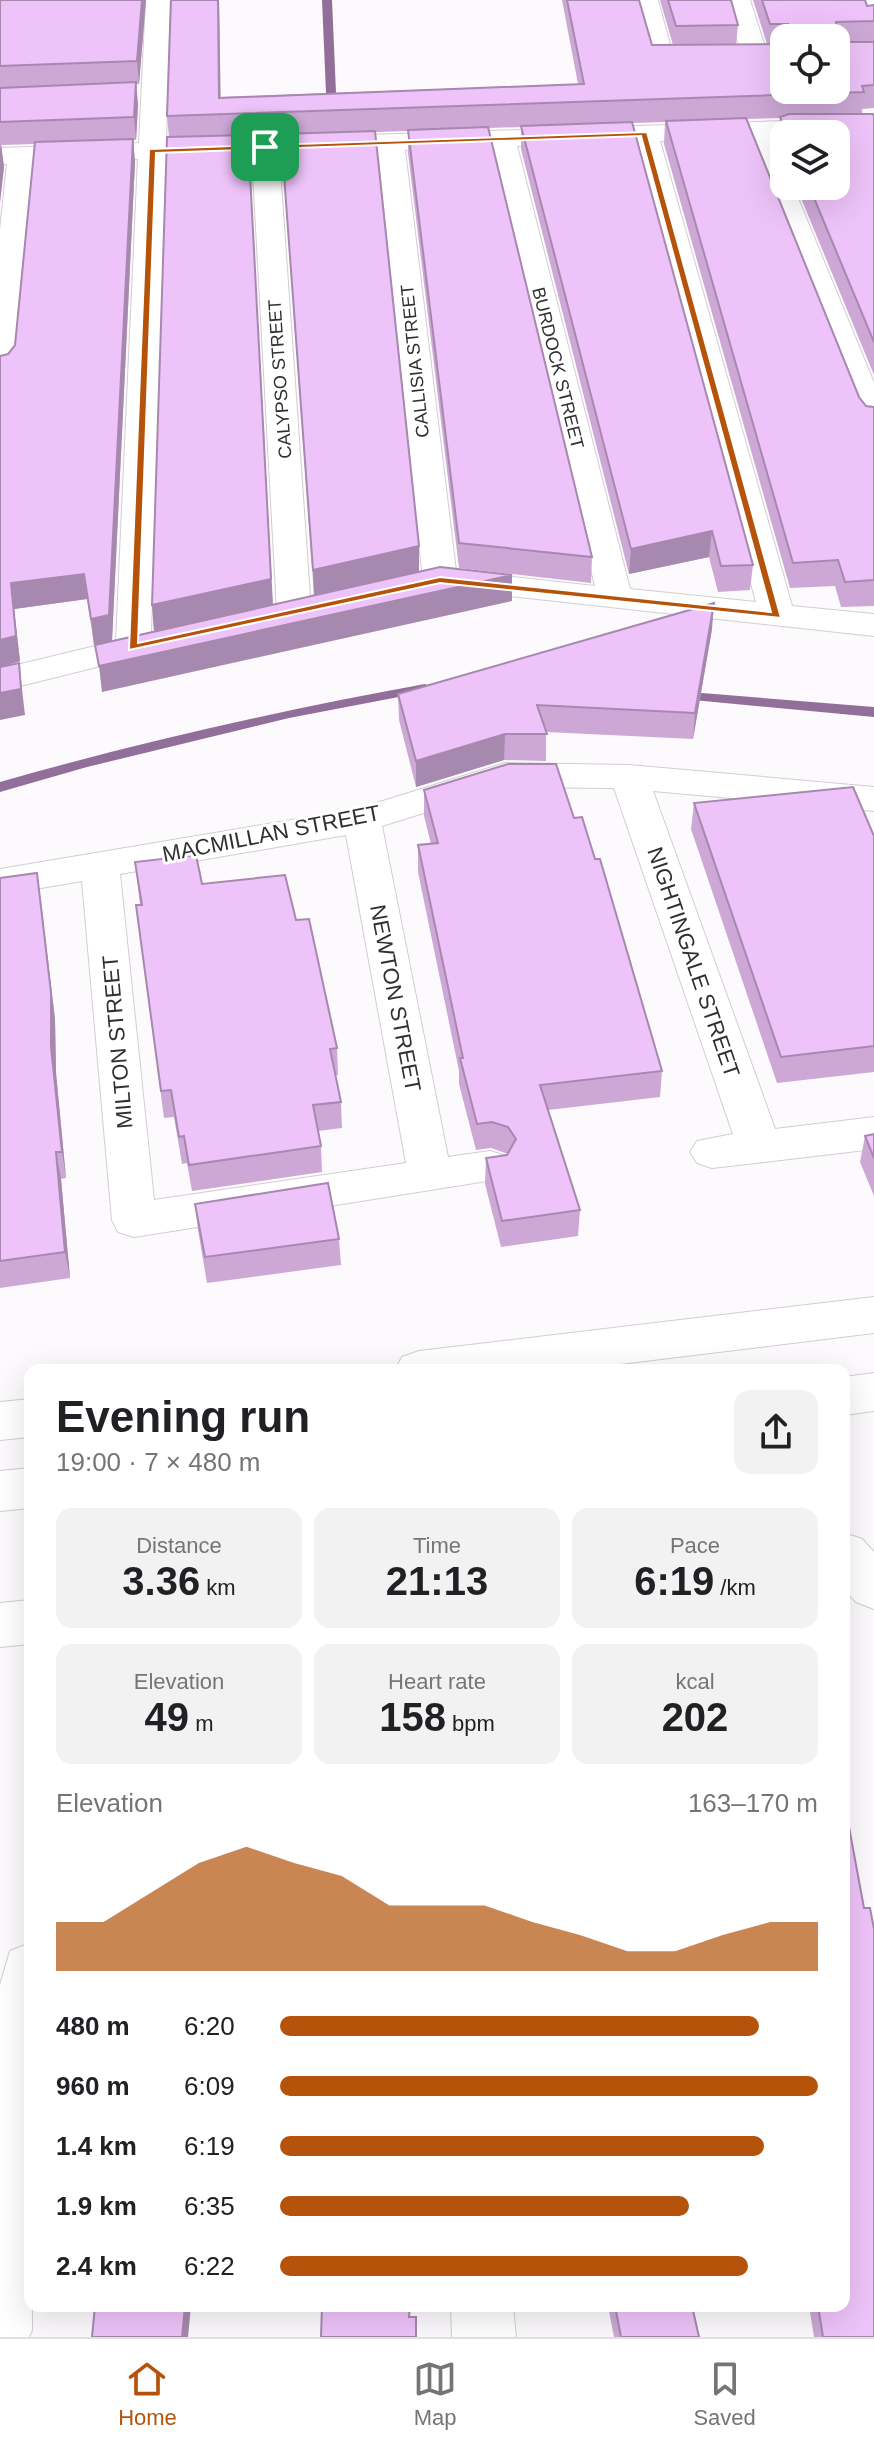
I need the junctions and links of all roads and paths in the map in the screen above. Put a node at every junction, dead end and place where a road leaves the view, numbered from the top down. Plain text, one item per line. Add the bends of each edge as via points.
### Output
1 (158, 0) edge
2 (646, 0) edge
3 (738, 0) edge
4 (866, 0) edge
5 (874, 20) edge
6 (755, 57) junction
7 (770, 57) edge
8 (155, 94) junction
9 (124, 95) edge
10 (874, 126) edge
11 (756, 130) junction
12 (644, 134) junction
13 (502, 139) junction
14 (391, 143) junction
15 (265, 147) junction
16 (152, 151) junction
17 (11, 156) edge
18 (0, 369) edge
19 (874, 421) edge
20 (615, 598) junction
21 (294, 611) edge
22 (777, 616) junction
23 (874, 625) edge
24 (192, 634) edge
25 (133, 647) junction
26 (0, 680) edge
27 (629, 777) junction
28 (874, 799) edge
29 (362, 820) junction
30 (100, 865) junction
31 (0, 882) edge
32 (874, 1133) edge
33 (759, 1146) junction
34 (712, 1152) dead end
35 (490, 1167) edge
36 (430, 1175) junction
37 (874, 1315) edge
38 (469, 1364) edge
39 (874, 1392) edge
40 (850, 1395) edge
41 (24, 1419) edge
42 (0, 1421) edge
43 (24, 1489) edge
44 (0, 1491) edge
45 (850, 1561) edge
46 (874, 1587) edge
47 (24, 1623) edge
48 (0, 1625) edge
49 (24, 2042) edge
50 (482, 2312) edge
51 (0, 2330) edge
52 (484, 2337) edge

1 - 8 street
2 - 6 street via 661,60
3 - 6 street
4 - 5 street
6 - 7 street
8 - 9 street
8 - 16 street
10 - 11 street
11 - 12 street
11 - 19 street
12 - 13 street
12 - 22 street
13 - 14 street
13 - 20 street, BURDOCK STREET
14 - 15 street
14 - 20 street, CALLISIA STREET via 426,583
15 - 16 street
15 - 21 street, CALYPSO STREET
16 - 17 street
16 - 25 street
17 - 18 street
20 - 22 street
22 - 23 street
24 - 25 street
25 - 26 street
27 - 28 street, MACMILLAN STREET
27 - 29 street, MACMILLAN STREET via 505,775
27 - 33 street, NIGHTINGALE STREET
29 - 30 street, MACMILLAN STREET
29 - 36 street, NEWTON STREET
30 - 31 street, MACMILLAN STREET
30 - 36 street, MILTON STREET via 134,1220
32 - 33 street
33 - 34 street
35 - 36 street
37 - 38 street
39 - 40 street
41 - 42 street
43 - 44 street
45 - 46 street
47 - 48 street
49 - 51 street
50 - 52 street

